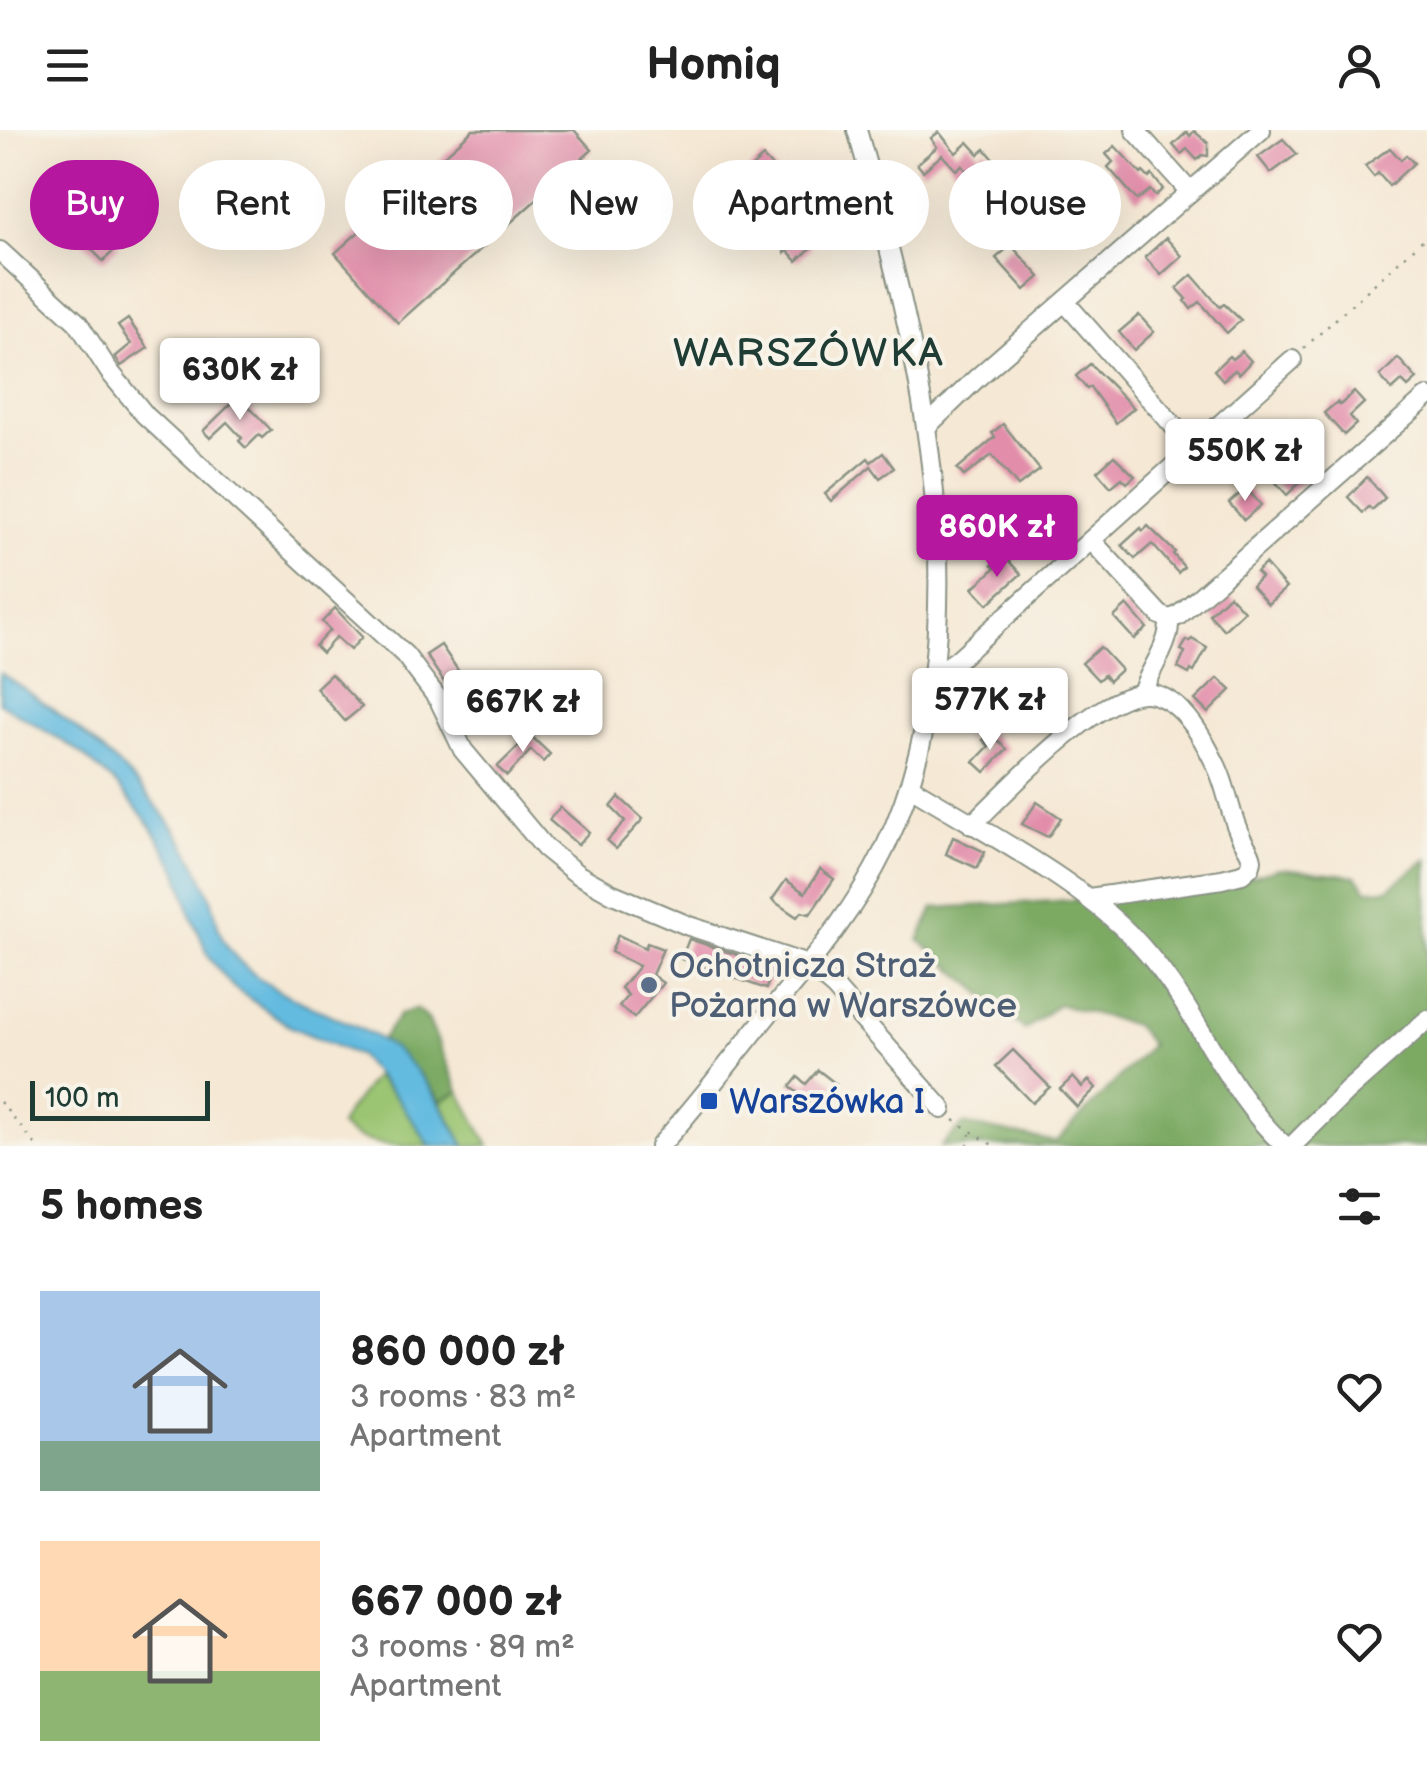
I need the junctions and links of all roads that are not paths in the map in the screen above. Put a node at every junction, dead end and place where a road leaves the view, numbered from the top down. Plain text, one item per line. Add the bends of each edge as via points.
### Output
1 (857, 130) edge
2 (1135, 130) edge
3 (1261, 130) edge
4 (1190, 192) junction
5 (0, 251) edge
6 (1065, 302) junction
7 (1292, 360) road end
8 (1427, 396) edge
9 (926, 427) junction
10 (1194, 448) junction
11 (1091, 540) junction
12 (1169, 620) junction
13 (934, 676) junction
14 (1142, 692) junction
15 (909, 786) junction
16 (972, 825) junction
17 (1089, 898) junction
18 (808, 965) junction
19 (1427, 1020) edge
20 (942, 1109) road end
21 (660, 1146) edge
22 (1284, 1146) edge
23 (1292, 1146) edge

1 - 9 street via 891,254
2 - 4 street
3 - 4 street
4 - 6 street
5 - 18 street via 78,324 145,415 405,656 463,750 545,848 613,894
6 - 9 street
6 - 10 street
7 - 10 street
8 - 12 street
9 - 13 street via 935,533
10 - 11 street
11 - 12 street
11 - 13 street
12 - 14 street via 1167,640
13 - 15 street
14 - 16 street via 1112,703 1071,733
14 - 17 street via 1169,702 1200,734 1252,862 1233,877
15 - 16 street
15 - 18 street via 867,882
16 - 17 street
17 - 22 street via 1161,970 1251,1110
18 - 20 street
18 - 21 street
19 - 23 street

